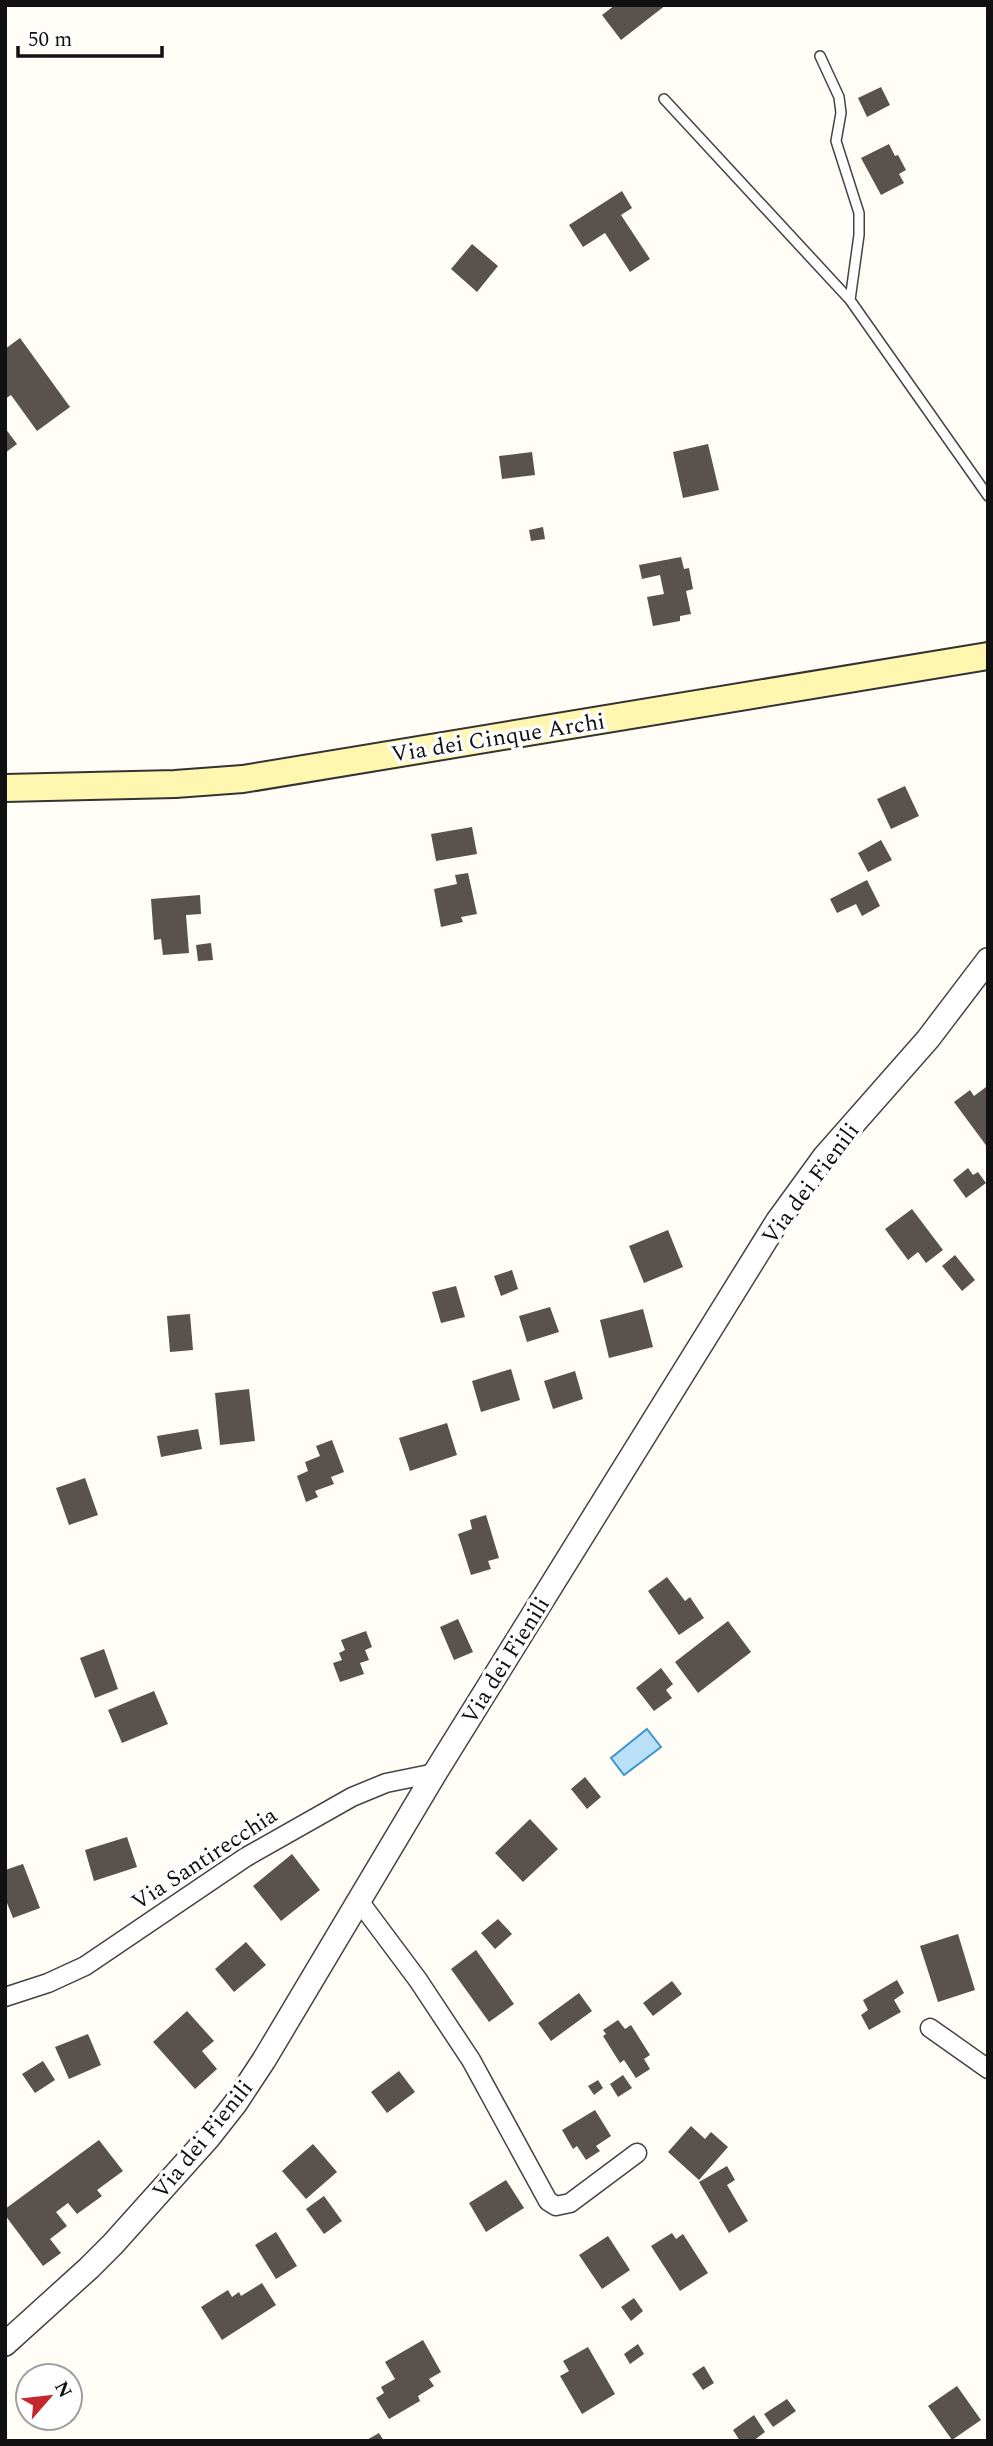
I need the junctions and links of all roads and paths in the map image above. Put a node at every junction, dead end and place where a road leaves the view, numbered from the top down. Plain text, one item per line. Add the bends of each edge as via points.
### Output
1 (820, 56) dead end
2 (664, 99) dead end
3 (849, 300) junction
4 (988, 496) edge
5 (988, 656) edge
6 (5, 788) edge
7 (988, 960) edge
8 (435, 1773) junction
9 (359, 1900) junction
10 (5, 1997) edge
11 (930, 2028) dead end
12 (988, 2070) edge
13 (637, 2153) dead end
14 (5, 2344) edge

1 - 3 lane via 839,97 836,141 859,213
2 - 3 lane
3 - 4 lane
5 - 6 main road, Via dei Cinque Archi via 243,779
7 - 8 street, Via dei Fienili via 928,1039 796,1194
8 - 9 street, Via dei Fienili
8 - 10 street, Via Santirecchia via 393,1780 352,1797 260,1848 85,1966
9 - 13 street via 466,2053 548,2201 556,2206 570,2203
9 - 14 street, Via dei Fienili via 229,2112 97,2260
11 - 12 street

